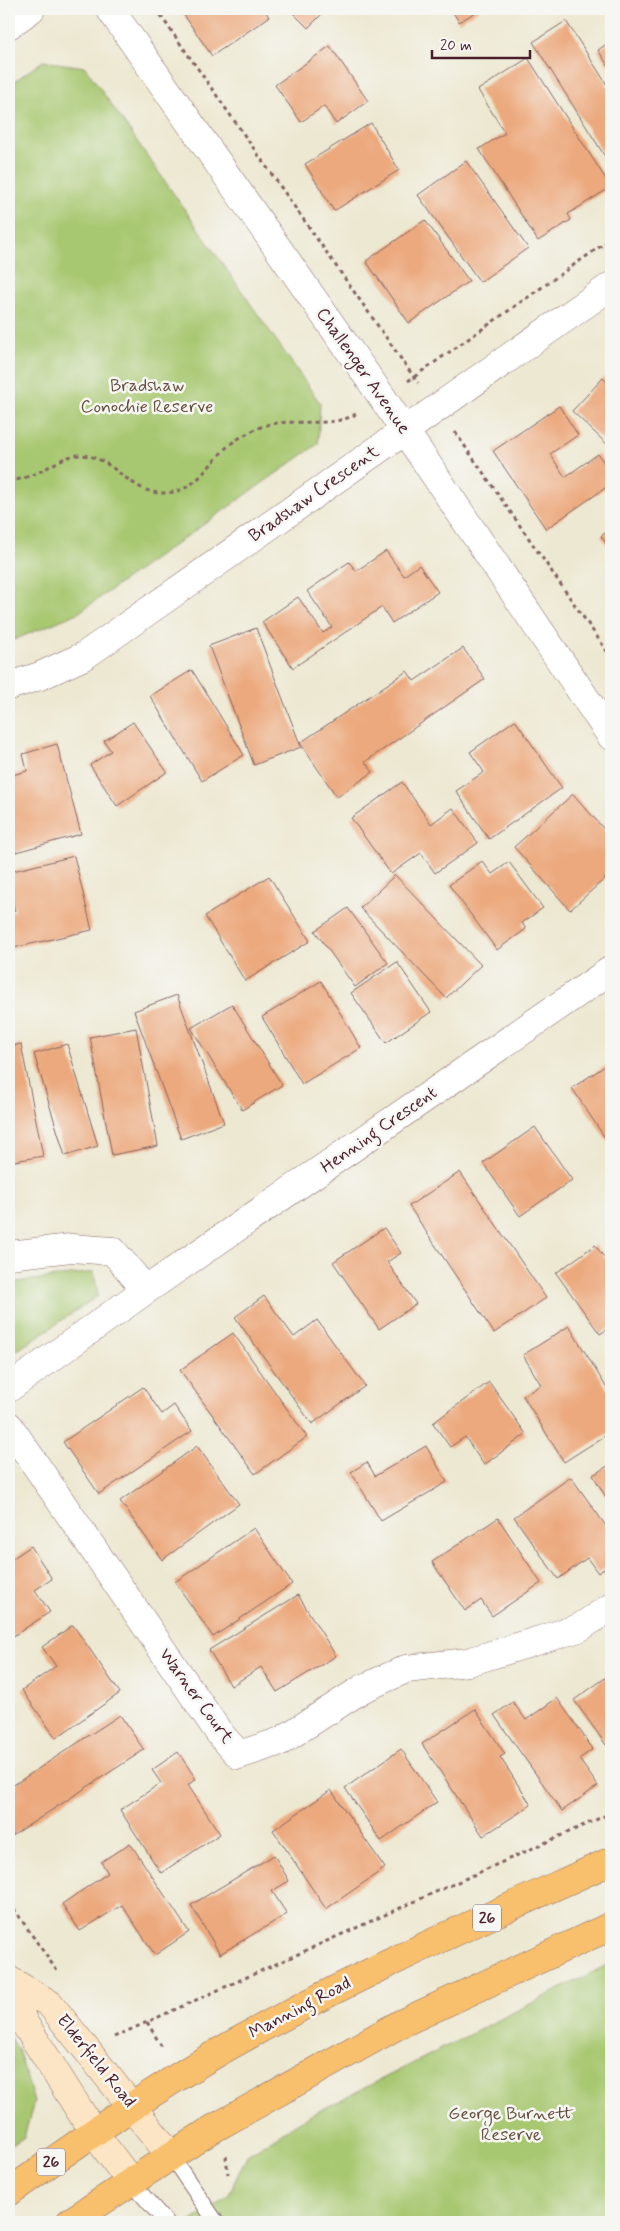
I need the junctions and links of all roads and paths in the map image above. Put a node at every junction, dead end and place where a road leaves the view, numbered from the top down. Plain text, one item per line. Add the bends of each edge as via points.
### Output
1 (31, 9) edge
2 (110, 9) edge
3 (156, 9) edge
4 (9, 25) edge
5 (611, 239) edge
6 (611, 286) edge
7 (414, 377) junction
8 (382, 397) junction
9 (437, 407) junction
10 (405, 430) junction
11 (9, 482) edge
12 (611, 657) edge
13 (9, 686) edge
14 (611, 736) edge
15 (611, 970) edge
16 (9, 1255) edge
17 (146, 1290) junction
18 (9, 1388) edge
19 (9, 1426) edge
20 (611, 1607) edge
21 (611, 1813) edge
22 (611, 1861) edge
23 (611, 1926) edge
24 (9, 1981) edge
25 (147, 2022) dead end
26 (133, 2106) junction
27 (94, 2134) junction
28 (171, 2156) junction
29 (131, 2182) junction
30 (9, 2192) edge
31 (70, 2222) edge
32 (166, 2222) edge
33 (216, 2222) edge

1 - 4 street
2 - 8 street, Challenger Avenue
3 - 7 path
5 - 7 path
6 - 9 street, Bradshaw Crescent
7 - 8 path
7 - 9 path
8 - 10 street, Challenger Avenue
8 - 11 path via 345,419 286,421 257,428 225,449 197,481 180,491 158,494 148,491 127,481 103,461 77,455
9 - 10 street, Bradshaw Crescent
9 - 12 path
10 - 13 street, Bradshaw Crescent via 84,656
10 - 14 street, Challenger Avenue
15 - 17 street, Henning Crescent
16 - 17 street via 71,1248 113,1250
17 - 18 street, Henning Crescent
19 - 20 street, Warner Court via 220,1734 239,1755 281,1740 362,1688 406,1669 468,1662 579,1628
21 - 25 path
22 - 26 main road, Manning Road / 26 via 362,1975 239,2041
23 - 28 main road via 400,2024
24 - 26 street, Elderfield Road via 50,2004
24 - 27 street, Elderfield Road via 23,2021
26 - 27 main road, Manning Road / 26
26 - 28 street, Elderfield Road
27 - 29 street, Elderfield Road
27 - 30 main road, Manning Road / 26
28 - 29 main road
28 - 33 lane
29 - 31 main road
29 - 32 lane

